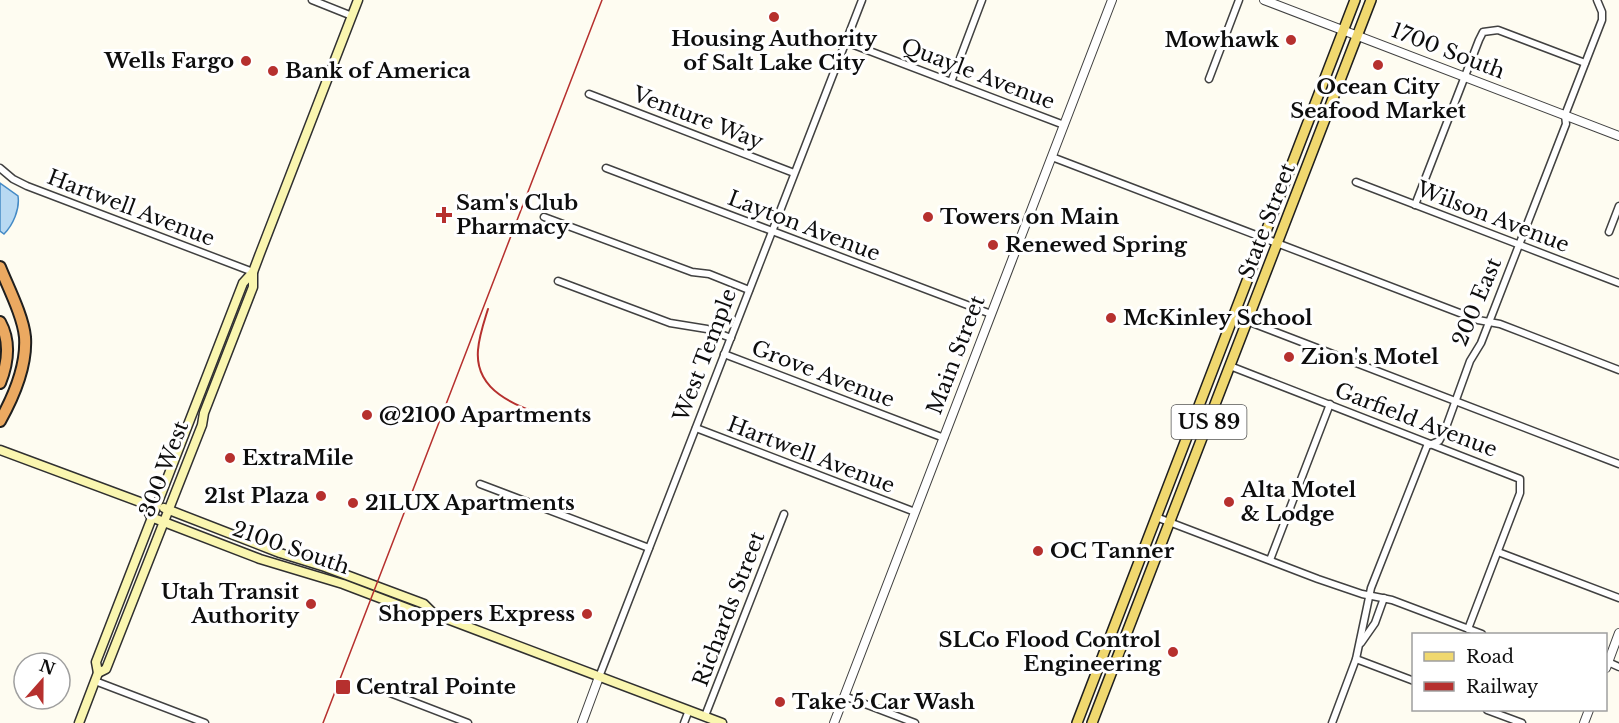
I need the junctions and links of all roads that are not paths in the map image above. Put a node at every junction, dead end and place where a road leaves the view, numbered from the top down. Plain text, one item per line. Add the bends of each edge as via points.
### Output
1 (312, 0) edge
2 (358, 0) edge
3 (862, 0) edge
4 (982, 0) edge
5 (1112, 0) edge
6 (1239, 0) edge
7 (1264, 0) edge
8 (1355, 0) edge
9 (1371, 0) edge
10 (1597, 0) edge
11 (352, 16) junction
12 (1344, 30) junction
13 (1358, 35) junction
14 (846, 42) junction
15 (1585, 63) junction
16 (1464, 76) junction
17 (1209, 79) dead end
18 (951, 82) junction
19 (589, 94) dead end
20 (1565, 115) junction
21 (1064, 125) junction
22 (1619, 136) edge
23 (1052, 157) junction
24 (0, 168) edge
25 (606, 168) dead end
26 (794, 172) junction
27 (1356, 182) dead end
28 (1415, 205) junction
29 (1619, 206) edge
30 (544, 217) dead end
31 (772, 231) junction
32 (1609, 232) dead end
33 (1264, 237) junction
34 (1278, 242) junction
35 (1519, 244) junction
36 (0, 267) edge
37 (253, 272) junction
38 (558, 281) dead end
39 (1619, 283) edge
40 (749, 290) junction
41 (991, 314) junction
42 (1247, 321) junction
43 (0, 322) edge
44 (1490, 322) junction
45 (731, 338) junction
46 (724, 354) junction
47 (1230, 366) junction
48 (1619, 370) edge
49 (0, 383) edge
50 (1455, 401) junction
51 (1330, 404) junction
52 (0, 421) edge
53 (696, 428) junction
54 (944, 438) junction
55 (1433, 444) junction
56 (0, 450) edge
57 (1619, 464) edge
58 (480, 484) dead end
59 (144, 504) junction
60 (156, 505) junction
61 (168, 510) junction
62 (915, 512) junction
63 (783, 514) dead end
64 (151, 516) junction
65 (1156, 517) junction
66 (164, 522) junction
67 (1170, 522) junction
68 (649, 548) junction
69 (1498, 552) junction
70 (1270, 560) junction
71 (1369, 595) junction
72 (1384, 598) junction
73 (1619, 598) edge
74 (434, 614) junction
75 (1468, 629) junction
76 (1479, 633) edge
77 (1619, 633) edge
78 (1360, 646) junction
79 (1356, 659) junction
80 (1607, 665) edge
81 (1619, 667) edge
82 (97, 677) junction
83 (599, 677) junction
84 (1412, 681) edge
85 (385, 691) dead end
86 (844, 696) junction
87 (689, 710) junction
88 (1490, 711) edge
89 (705, 716) junction
90 (79, 723) edge
91 (205, 723) edge
92 (468, 723) edge
93 (582, 723) edge
94 (684, 723) edge
95 (722, 723) edge
96 (834, 723) edge
97 (915, 723) edge
98 (1077, 723) edge
99 (1092, 723) edge
100 (1332, 723) edge
101 (1522, 723) edge

1 - 11 street
2 - 11 main road, 300 West
3 - 14 street, West Temple
4 - 18 street
5 - 21 street, Main Street
6 - 17 street
7 - 12 street, 1700 South
8 - 12 main road, State Street / US 89
9 - 13 main road, State Street / US 89
10 - 15 street, 200 East via 1602,20
11 - 37 main road, 300 West
12 - 13 street, 1700 South
12 - 33 main road, State Street / US 89
13 - 16 street, 1700 South
13 - 34 main road, State Street / US 89
14 - 18 street, Quayle Avenue
14 - 26 street, West Temple
15 - 16 street via 1498,30 1487,30 1481,35
15 - 20 street, 200 East
16 - 20 street, 1700 South
16 - 28 street
18 - 21 street, Quayle Avenue
19 - 26 street, Venture Way
20 - 22 street, 1700 South
20 - 35 street, 200 East via 1566,124
21 - 23 street, Main Street
23 - 33 street
23 - 41 street, Main Street
24 - 37 street, Hartwell Avenue via 22,184
25 - 31 street, Layton Avenue
26 - 31 street, West Temple
27 - 28 street, Wilson Avenue
28 - 35 street, Wilson Avenue
29 - 32 street
30 - 40 street
31 - 40 street, West Temple
31 - 41 street, Layton Avenue
33 - 34 street
33 - 65 main road, State Street / US 89
34 - 42 main road, State Street / US 89
34 - 44 street
35 - 39 street, Wilson Avenue
35 - 44 street, 200 East
36 - 52 highway via 25,336 21,373
37 - 60 main road, 300 West via 243,283
37 - 61 main road, 300 West via 253,287
38 - 45 street via 670,324 707,329
40 - 45 street, West Temple
41 - 54 street, Main Street
42 - 47 main road, State Street / US 89
42 - 50 street
43 - 49 highway via 8,349
44 - 48 street
44 - 50 street, 200 East
45 - 46 street, West Temple
46 - 53 street, West Temple
46 - 54 street, Grove Avenue
47 - 51 street, Garfield Avenue
47 - 67 main road, State Street / US 89
50 - 55 street, 200 East via 1445,430
50 - 57 street
51 - 55 street, Garfield Avenue
51 - 70 street
53 - 62 street, Hartwell Avenue
53 - 68 street, West Temple
54 - 62 street, Main Street
55 - 69 street, Garfield Avenue via 1515,476 1521,482
55 - 71 street, 200 East via 1427,446
56 - 59 main road, 2100 South
58 - 68 street
59 - 60 main road, 2100 South
59 - 64 main road
60 - 61 main road, 2100 South
60 - 64 main road, 300 West
61 - 66 main road, 300 West
61 - 74 main road, 2100 South via 424,604
62 - 86 street, Main Street
63 - 89 street, Richards Street
64 - 66 main road, 2100 South
64 - 82 main road, 300 West via 96,662
65 - 67 street
65 - 98 main road, State Street / US 89
66 - 74 main road, 2100 South via 422,614
66 - 82 main road, 300 West via 106,669
67 - 70 street
67 - 99 main road, State Street / US 89
68 - 83 street, West Temple
69 - 73 street
69 - 75 street
70 - 71 street
71 - 72 street
71 - 78 street, 200 East
72 - 75 street
72 - 78 street, 200 East
74 - 83 main road, 2100 South
75 - 76 street
77 - 80 street
78 - 79 street, 200 East
79 - 84 street
79 - 100 street, 200 East
80 - 81 street
82 - 90 main road, 300 West
82 - 91 street
83 - 87 main road, 2100 South
83 - 93 street, West Temple
85 - 92 street
86 - 96 street, Main Street
86 - 97 street
87 - 89 main road, 2100 South
87 - 94 street, Richards Street
88 - 101 street
89 - 95 main road, 2100 South

